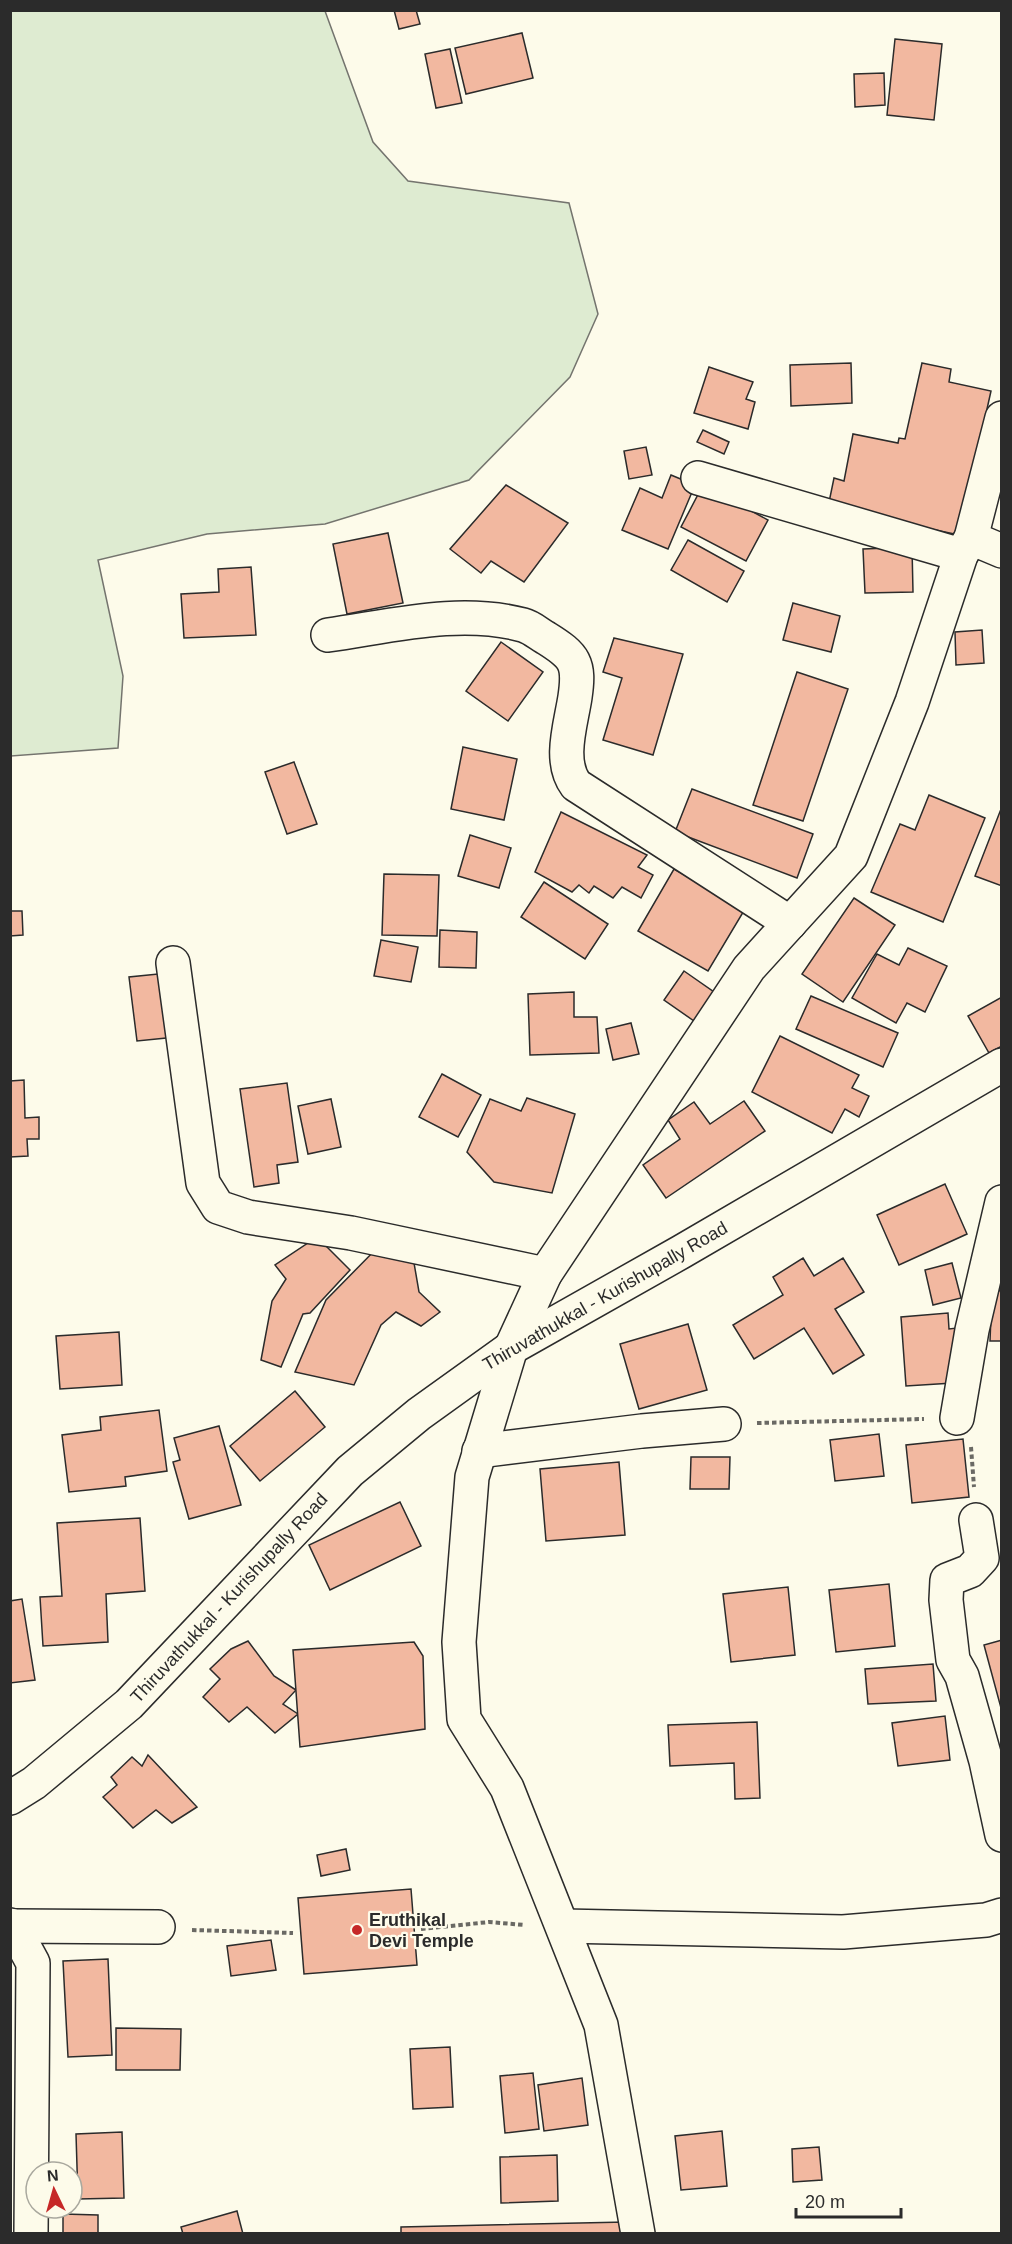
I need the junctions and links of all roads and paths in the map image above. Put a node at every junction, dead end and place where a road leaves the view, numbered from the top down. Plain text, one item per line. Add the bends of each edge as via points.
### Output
1 (1002, 418) edge
2 (698, 477) dead end
3 (966, 547) junction
4 (1002, 551) edge
5 (328, 634) dead end
6 (790, 923) junction
7 (173, 963) dead end
8 (1002, 1065) edge
9 (1002, 1202) edge
10 (545, 1274) junction
11 (511, 1348) junction
12 (957, 1418) junction
13 (724, 1424) joint
14 (479, 1451) junction
15 (976, 1520) joint
16 (10, 1798) edge
17 (1002, 1835) edge
18 (1002, 1914) edge
19 (12, 1926) edge
20 (563, 1926) junction
21 (158, 1927) joint
22 (421, 1929) dead end
23 (293, 1933) dead end
24 (31, 2234) edge
25 (638, 2234) edge

1 - 3 street
2 - 3 street
3 - 4 street
3 - 6 street via 912,702 851,856
5 - 6 street via 464,617 525,625 568,651 578,675 567,747 570,777 576,785
6 - 10 street via 749,968
7 - 10 street via 203,1183 218,1207 248,1217 351,1233
8 - 11 street, Thiruvathukkal - Kurishupally Road
9 - 12 street via 972,1330
10 - 11 street
11 - 14 street
11 - 16 street, Thiruvathukkal - Kurishupally Road via 418,1414 350,1471 129,1704 34,1783
12 - 13 path
12 - 15 path via 969,1430
13 - 14 street
14 - 20 street via 472,1477 459,1642 464,1719 507,1788
15 - 17 street via 982,1558 970,1571 947,1580 946,1600 953,1660 962,1676 986,1761
18 - 20 street via 986,1920 843,1932
19 - 21 street
19 - 24 street via 33,1963
20 - 22 path via 489,1922
20 - 25 street via 601,2025
21 - 23 path

